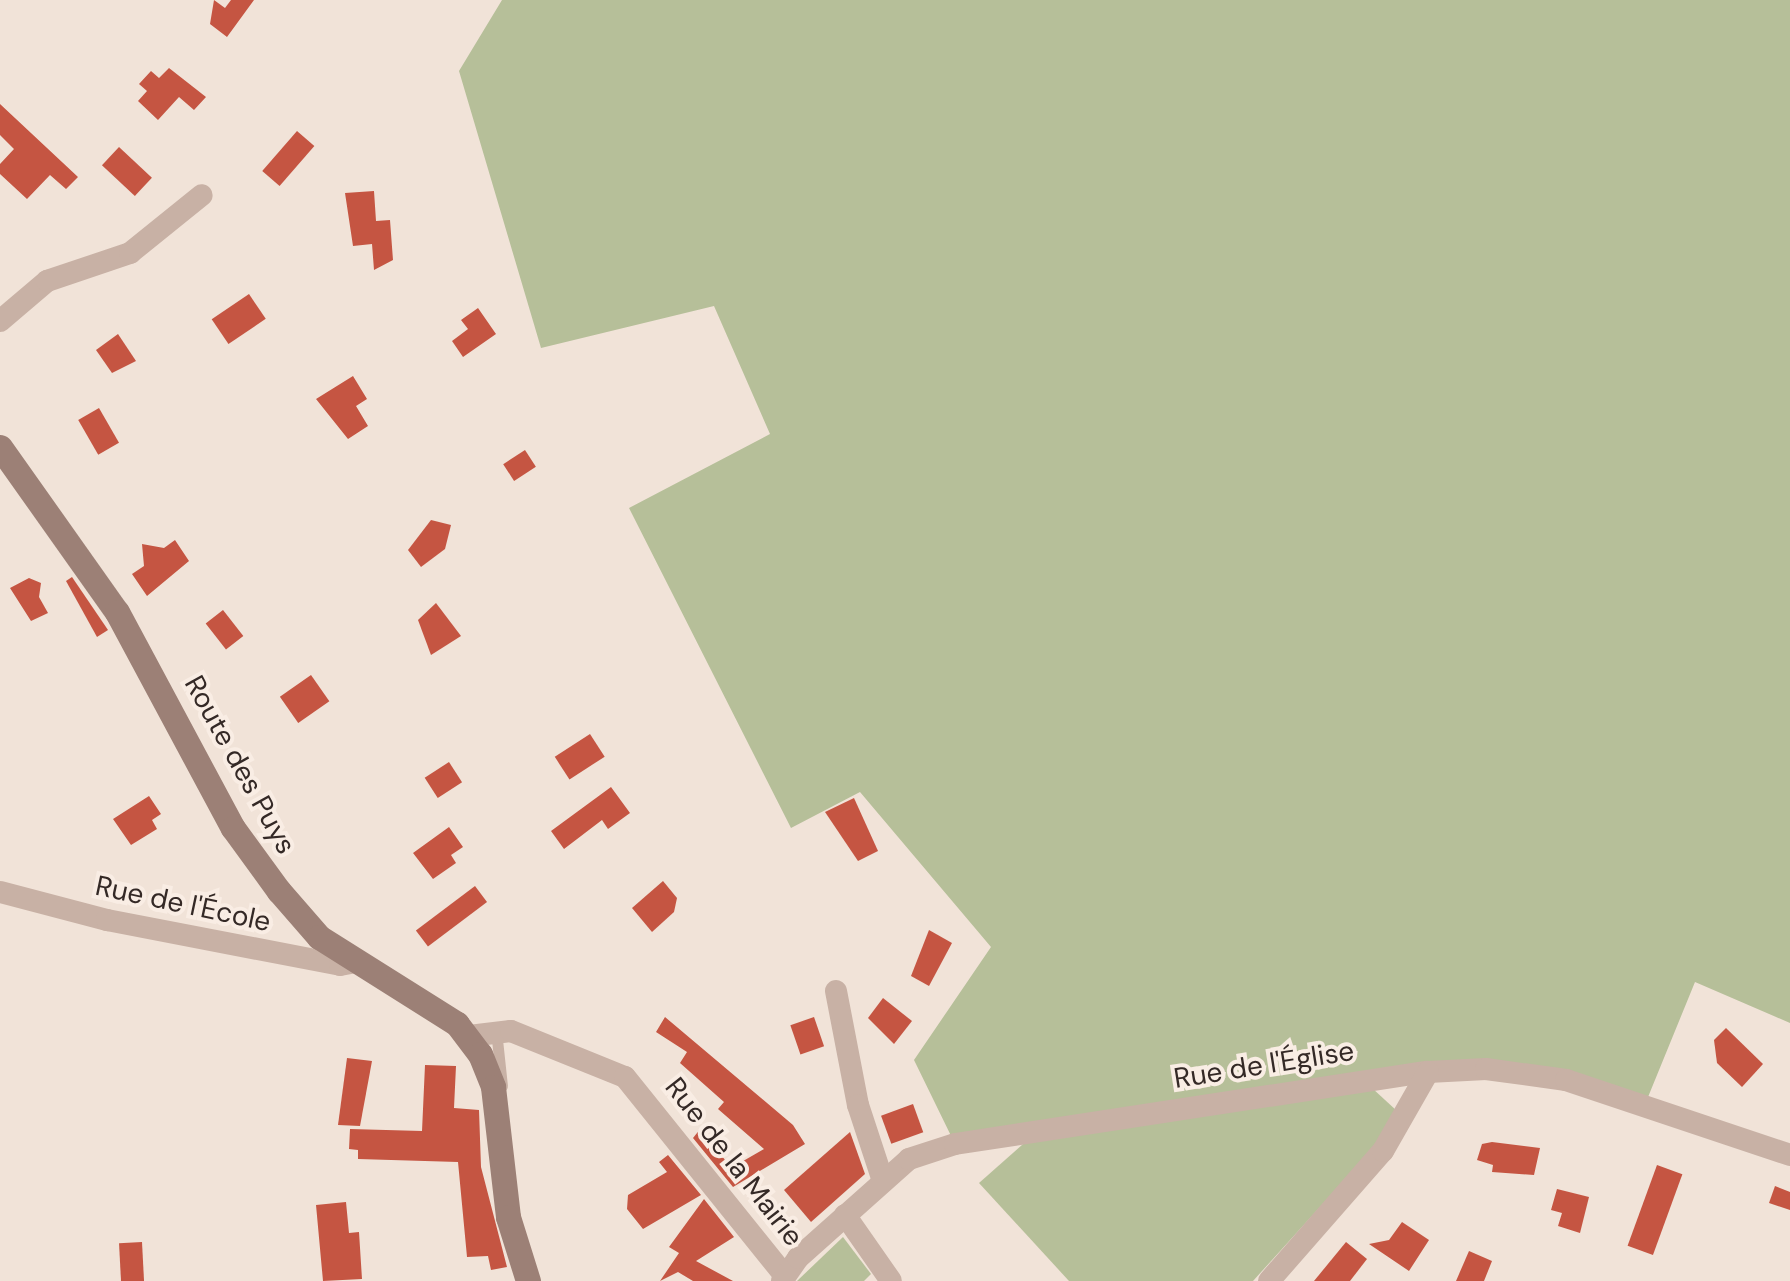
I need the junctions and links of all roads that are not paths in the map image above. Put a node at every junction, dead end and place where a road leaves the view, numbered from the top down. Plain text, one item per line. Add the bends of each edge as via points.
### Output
1 (202, 195) dead end
2 (0, 321) edge
3 (0, 446) edge
4 (0, 892) edge
5 (356, 962) junction
6 (836, 990) dead end
7 (496, 1030) junction
8 (469, 1036) junction
9 (1428, 1072) junction
10 (497, 1115) junction
11 (1790, 1155) edge
12 (882, 1181) junction
13 (846, 1215) junction
14 (784, 1278) edge
15 (528, 1281) edge
16 (891, 1281) edge
17 (1269, 1281) edge

1 - 2 street via 130,253 48,281
3 - 5 main road, Route des Puys via 136,643 249,852 306,926
4 - 5 street, Rue de l'École via 106,920 340,965
5 - 8 main road, Route des Puys
6 - 12 street via 858,1105
7 - 8 street
7 - 10 lane via 502,1084
7 - 14 street, Rue de la Mairie via 624,1077
8 - 10 main road via 487,1068
9 - 11 street, Rue de l'Église via 1486,1068 1566,1080
9 - 12 street, Rue de l'Église via 955,1144 909,1159
9 - 17 street via 1384,1151
10 - 15 main road via 505,1200
12 - 13 street, Rue de l'Église
13 - 14 street, Rue de l'Église
13 - 16 street

